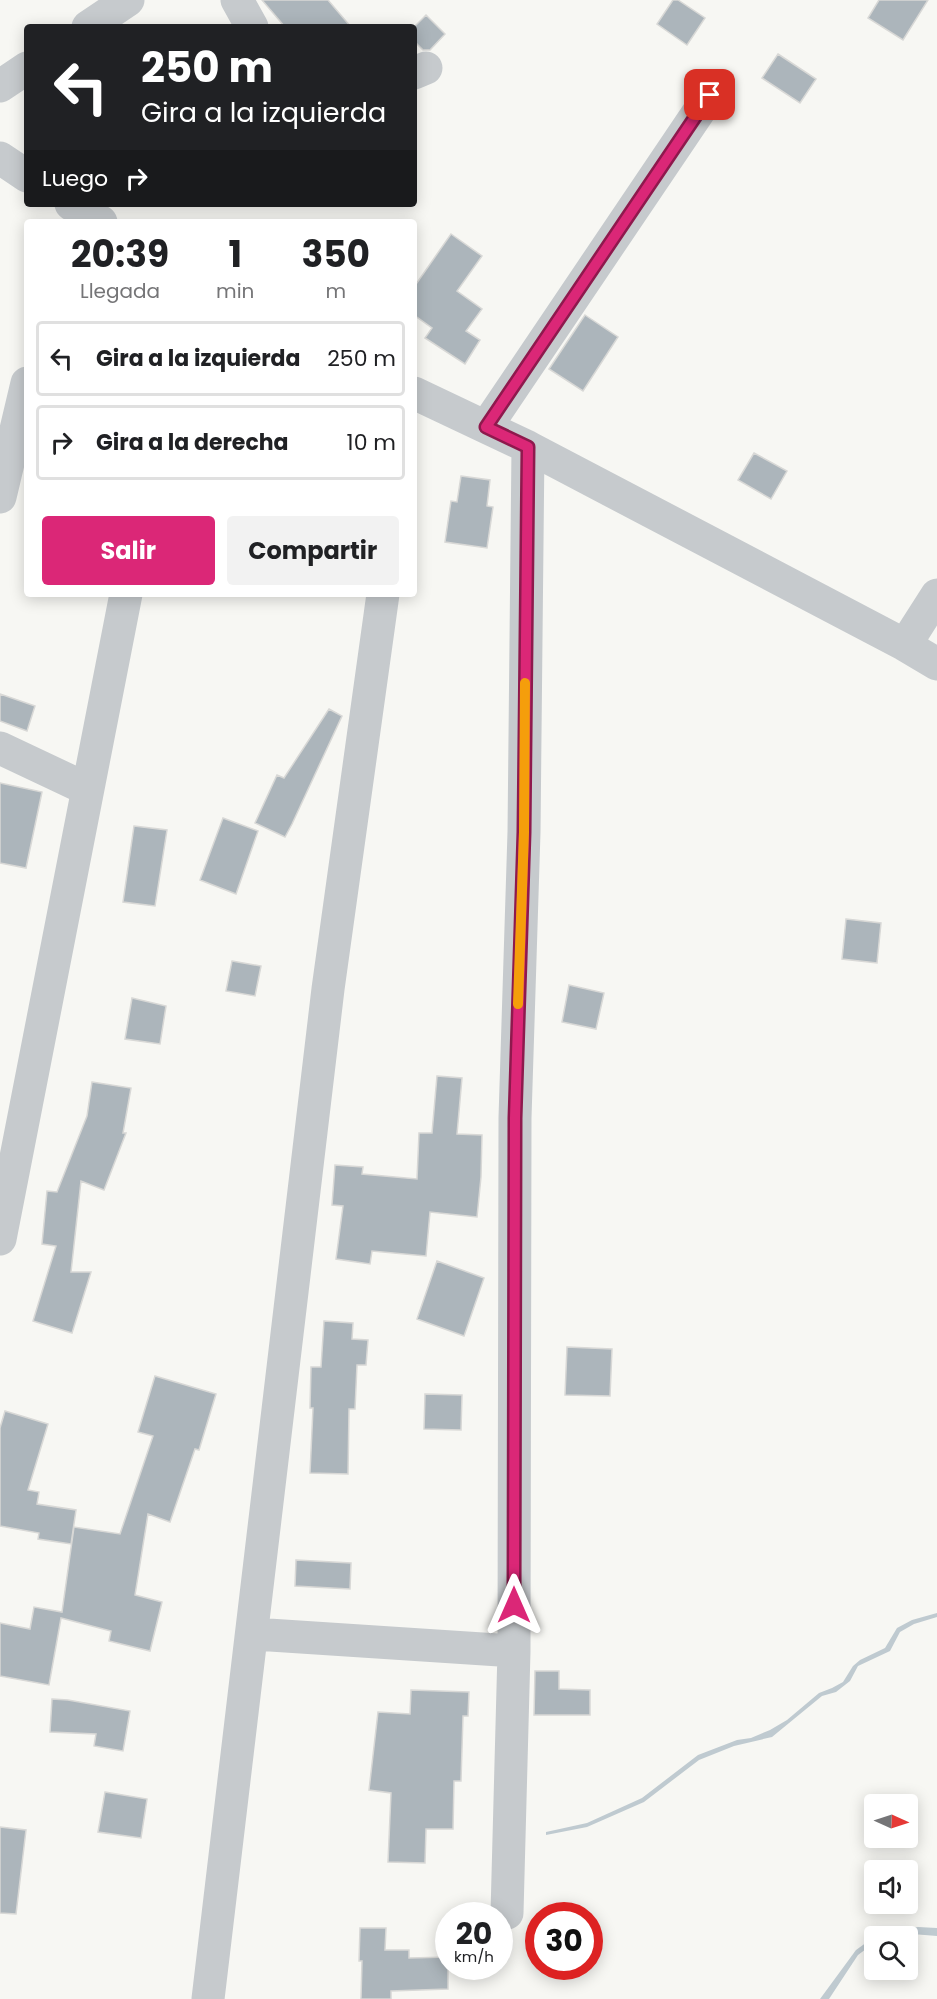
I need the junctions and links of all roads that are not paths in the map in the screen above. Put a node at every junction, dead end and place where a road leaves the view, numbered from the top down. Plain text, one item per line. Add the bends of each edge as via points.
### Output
1 (128, 0) edge
2 (237, 0) edge
3 (92, 24) edge
4 (250, 24) edge
5 (24, 70) edge
6 (0, 86) edge
7 (710, 95) dead end
8 (0, 158) edge
9 (24, 174) edge
10 (75, 207) edge
11 (96, 219) edge
12 (417, 394) edge
13 (24, 396) edge
14 (486, 427) junction
15 (528, 447) junction
16 (0, 497) edge
17 (937, 594) edge
18 (125, 597) edge
19 (383, 597) edge
20 (905, 645) junction
21 (937, 664) edge
22 (0, 748) edge
23 (87, 789) junction
24 (0, 1239) edge
25 (253, 1634) junction
26 (514, 1651) junction
27 (507, 1902) edge
28 (208, 1999) edge

1 - 3 street
2 - 4 street
5 - 6 street
7 - 14 street
8 - 9 street
10 - 11 street
12 - 14 street
13 - 16 street
14 - 15 street
15 - 20 street
15 - 26 street via 524,832 515,1118
17 - 20 street
18 - 23 street
19 - 25 street via 328,989
20 - 21 street
22 - 23 street
23 - 24 street
25 - 26 street
25 - 28 street
26 - 27 street

